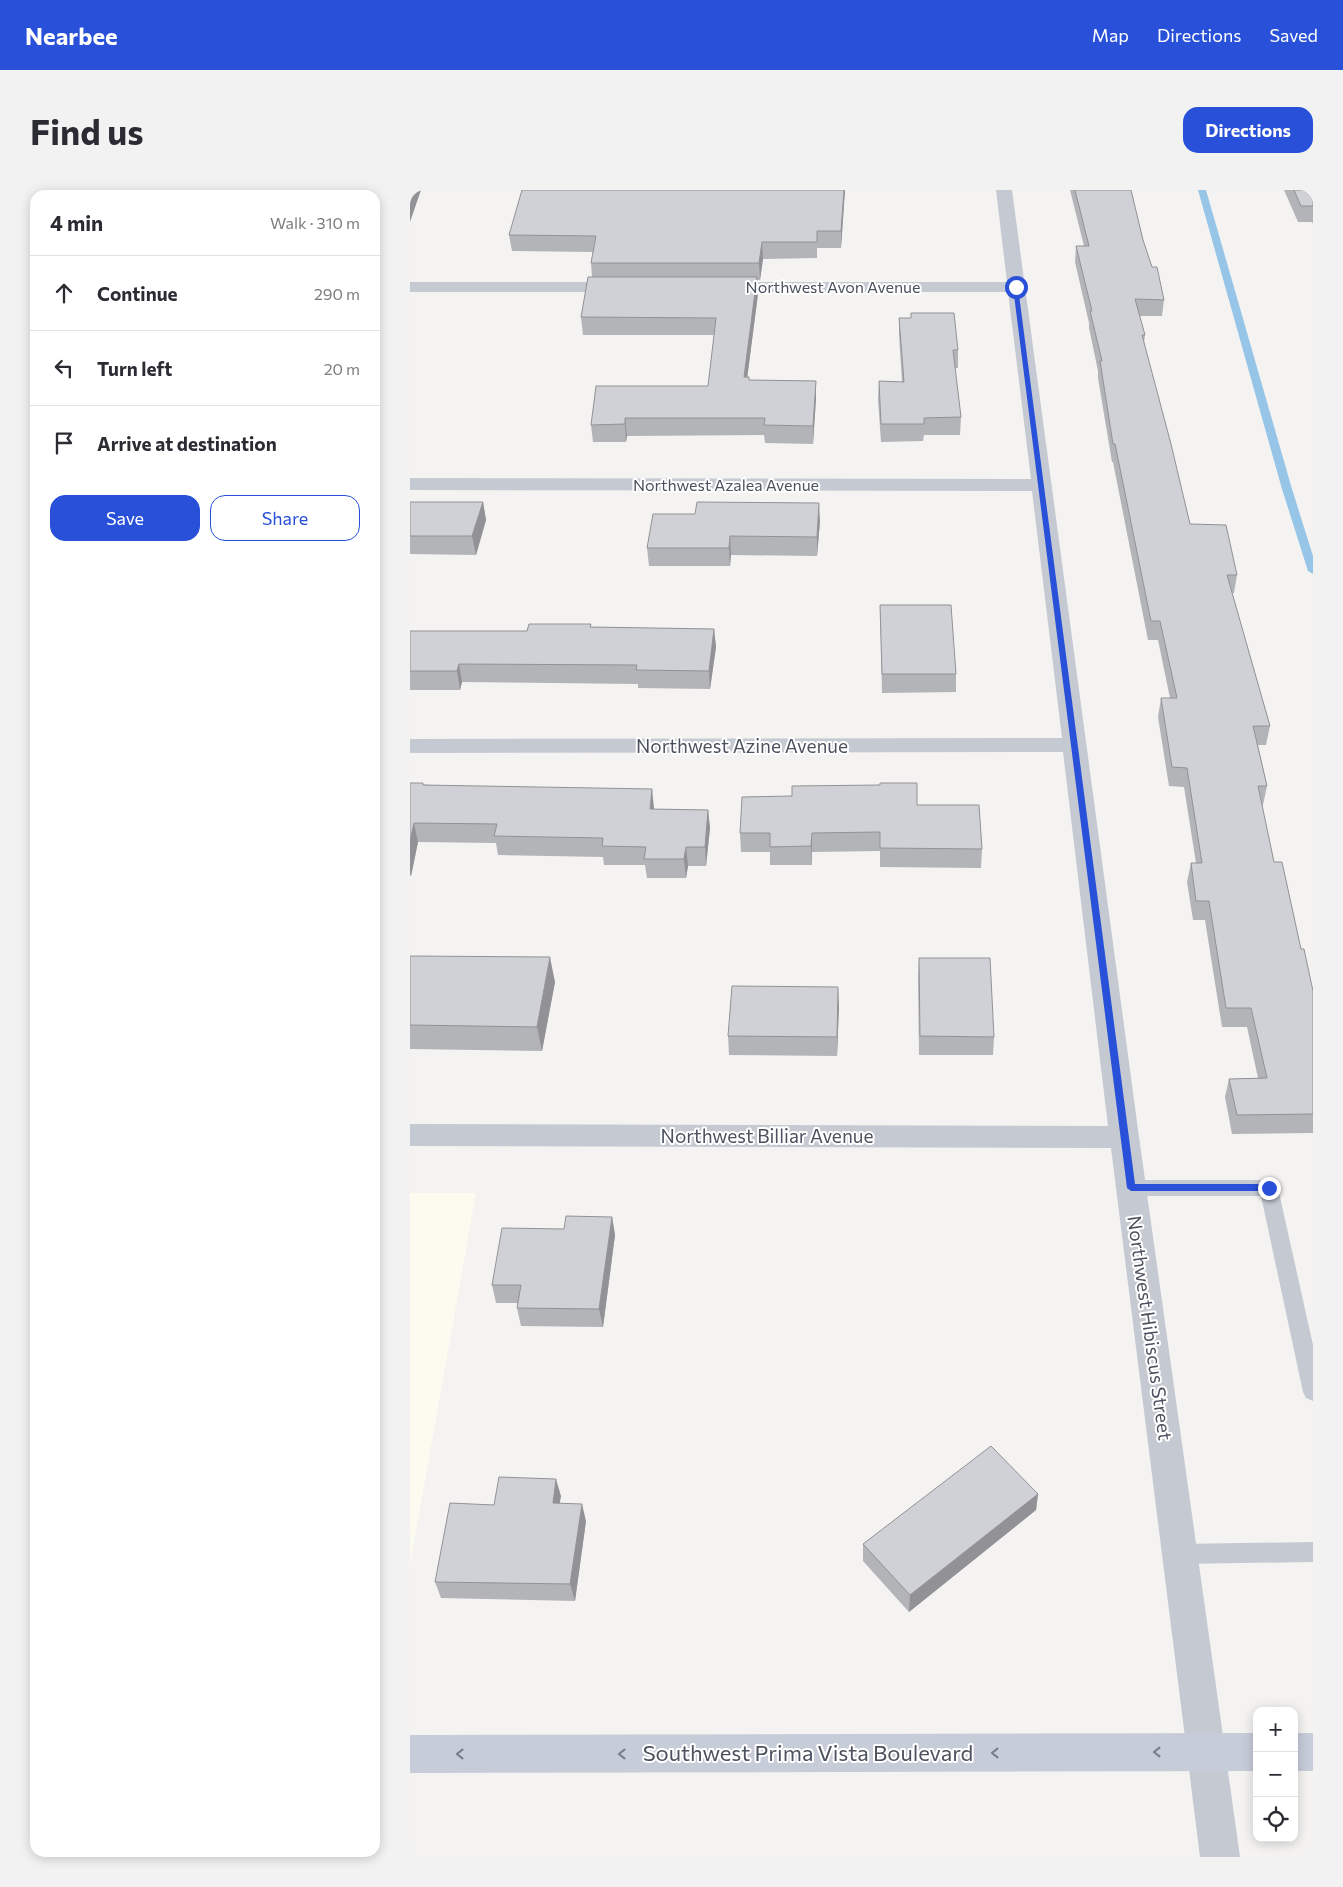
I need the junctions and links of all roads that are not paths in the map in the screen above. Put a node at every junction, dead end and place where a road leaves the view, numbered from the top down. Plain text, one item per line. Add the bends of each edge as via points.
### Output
1 (1004, 190) edge
2 (410, 287) edge
3 (638, 287) edge
4 (708, 287) edge
5 (1016, 287) junction
6 (410, 484) edge
7 (1042, 486) junction
8 (410, 746) edge
9 (1075, 746) junction
10 (410, 1135) edge
11 (1124, 1137) junction
12 (1131, 1188) junction
13 (1313, 1392) edge
14 (1313, 1552) edge
15 (1180, 1554) junction
16 (1206, 1752) junction
17 (1253, 1752) edge
18 (1298, 1752) edge
19 (1313, 1752) edge
20 (410, 1754) edge
21 (1220, 1857) edge

1 - 5 street, Northwest Hibiscus Street
2 - 3 street
4 - 5 street, Northwest Avon Avenue
5 - 7 street, Northwest Hibiscus Street
6 - 7 street, Northwest Azalea Avenue
7 - 9 street, Northwest Hibiscus Street
8 - 9 street, Northwest Azine Avenue
9 - 11 street, Northwest Hibiscus Street
10 - 11 street, Northwest Billiar Avenue
11 - 12 street, Northwest Hibiscus Street
12 - 13 lane via 1269,1188
12 - 15 street, Northwest Hibiscus Street
14 - 15 lane
15 - 16 street, Northwest Hibiscus Street
16 - 17 main road, Southwest Prima Vista Boulevard
16 -> 20 main road, Southwest Prima Vista Boulevard
16 - 21 street, Northwest Hibiscus Street
18 - 19 main road

